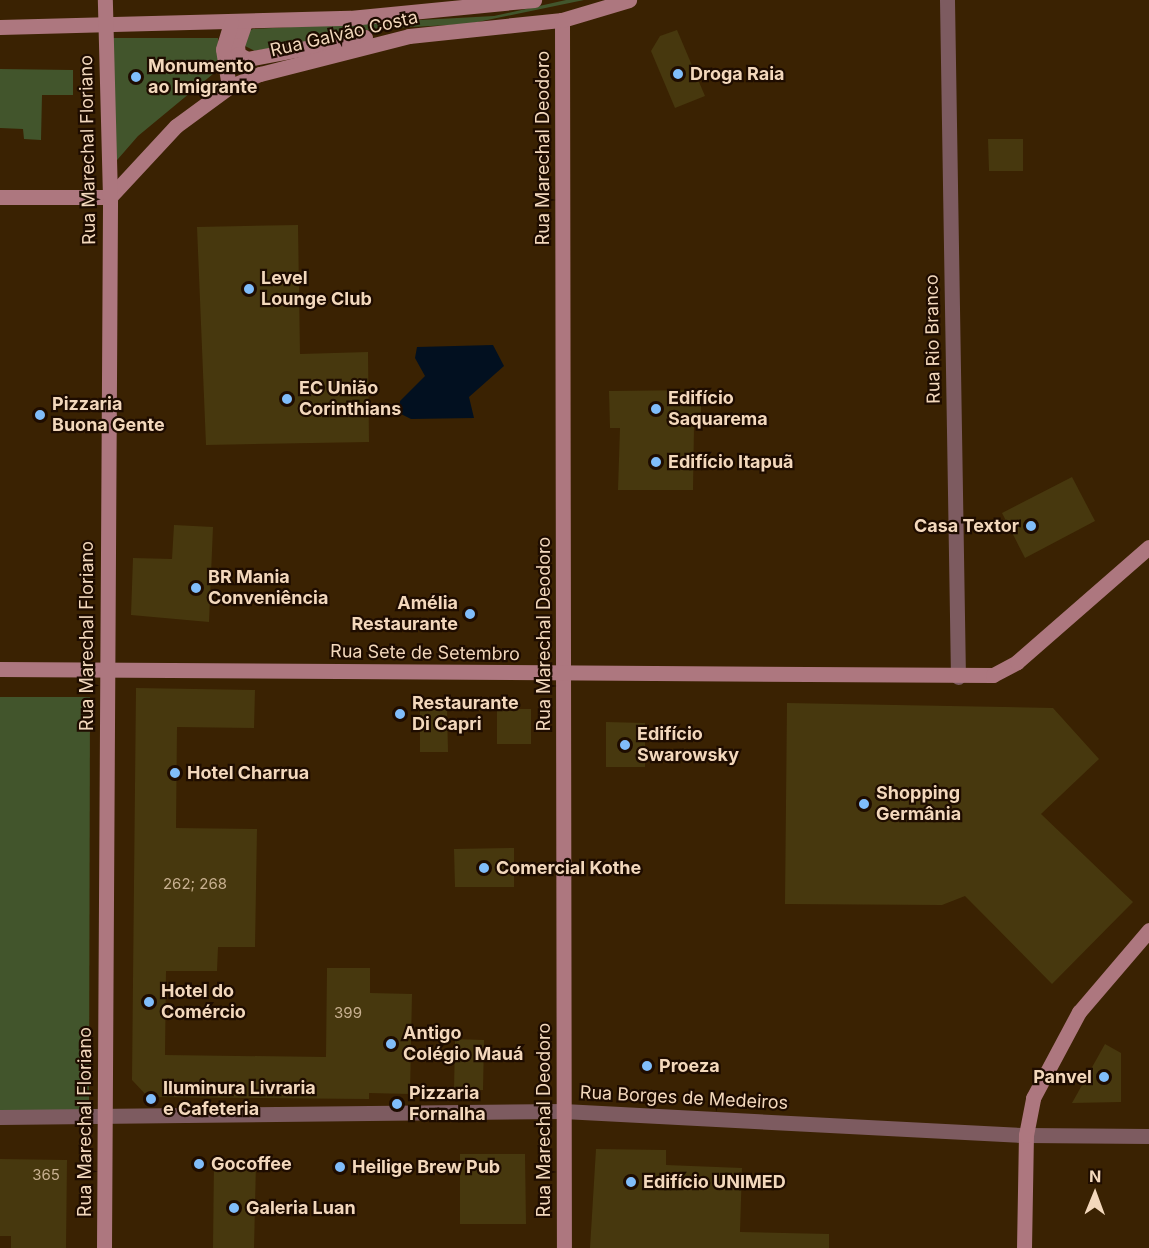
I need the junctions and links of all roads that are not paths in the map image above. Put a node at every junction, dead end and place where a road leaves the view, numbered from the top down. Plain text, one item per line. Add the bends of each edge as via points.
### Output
1 (105, 0) edge
2 (534, 0) edge
3 (629, 0) edge
4 (947, 0) edge
5 (562, 20) junction
6 (238, 22) junction
7 (105, 24) junction
8 (0, 27) edge
9 (409, 36) junction
10 (229, 87) junction
11 (0, 197) edge
12 (110, 197) junction
13 (1149, 547) edge
14 (0, 669) edge
15 (106, 670) junction
16 (563, 674) junction
17 (958, 677) junction
18 (1149, 930) edge
19 (563, 1111) junction
20 (0, 1117) edge
21 (103, 1117) junction
22 (1026, 1135) junction
23 (1149, 1136) edge
24 (104, 1248) edge
25 (564, 1248) edge
26 (1024, 1248) edge

1 - 7 street, Rua Marechal Floriano
2 - 6 street, Rua Galvão Costa via 350,18
3 - 5 street, Rua Galvão Costa
4 - 17 street, Rua Rio Branco
5 - 9 street, Rua Galvão Costa
5 - 16 street, Rua Marechal Deodoro
6 - 7 street, Rua Galvão Costa
6 - 9 street via 237,45 241,57 247,59 373,36
6 - 10 street via 223,49
7 - 8 street, Rua Galvão Costa
7 - 12 street, Rua Marechal Floriano
9 - 10 street, Rua Galvão Costa via 297,62
10 - 12 street, Rua Galvão Costa via 156,144
11 - 12 street
12 - 15 street, Rua Marechal Floriano
13 - 17 street, Rua Sete de Setembro via 1017,662 993,675
14 - 15 street, Rua Sete de Setembro
15 - 16 street, Rua Sete de Setembro
15 - 21 street, Rua Marechal Floriano
16 - 17 street, Rua Sete de Setembro
16 - 19 street, Rua Marechal Deodoro
18 - 22 street via 1079,1012 1033,1098
19 - 21 street, Rua Borges de Medeiros
19 - 22 street, Rua Borges de Medeiros
19 - 25 street, Rua Marechal Deodoro
20 - 21 street, Rua Borges de Medeiros
21 - 24 street, Rua Marechal Floriano
22 - 23 street, Rua Borges de Medeiros
22 - 26 street

